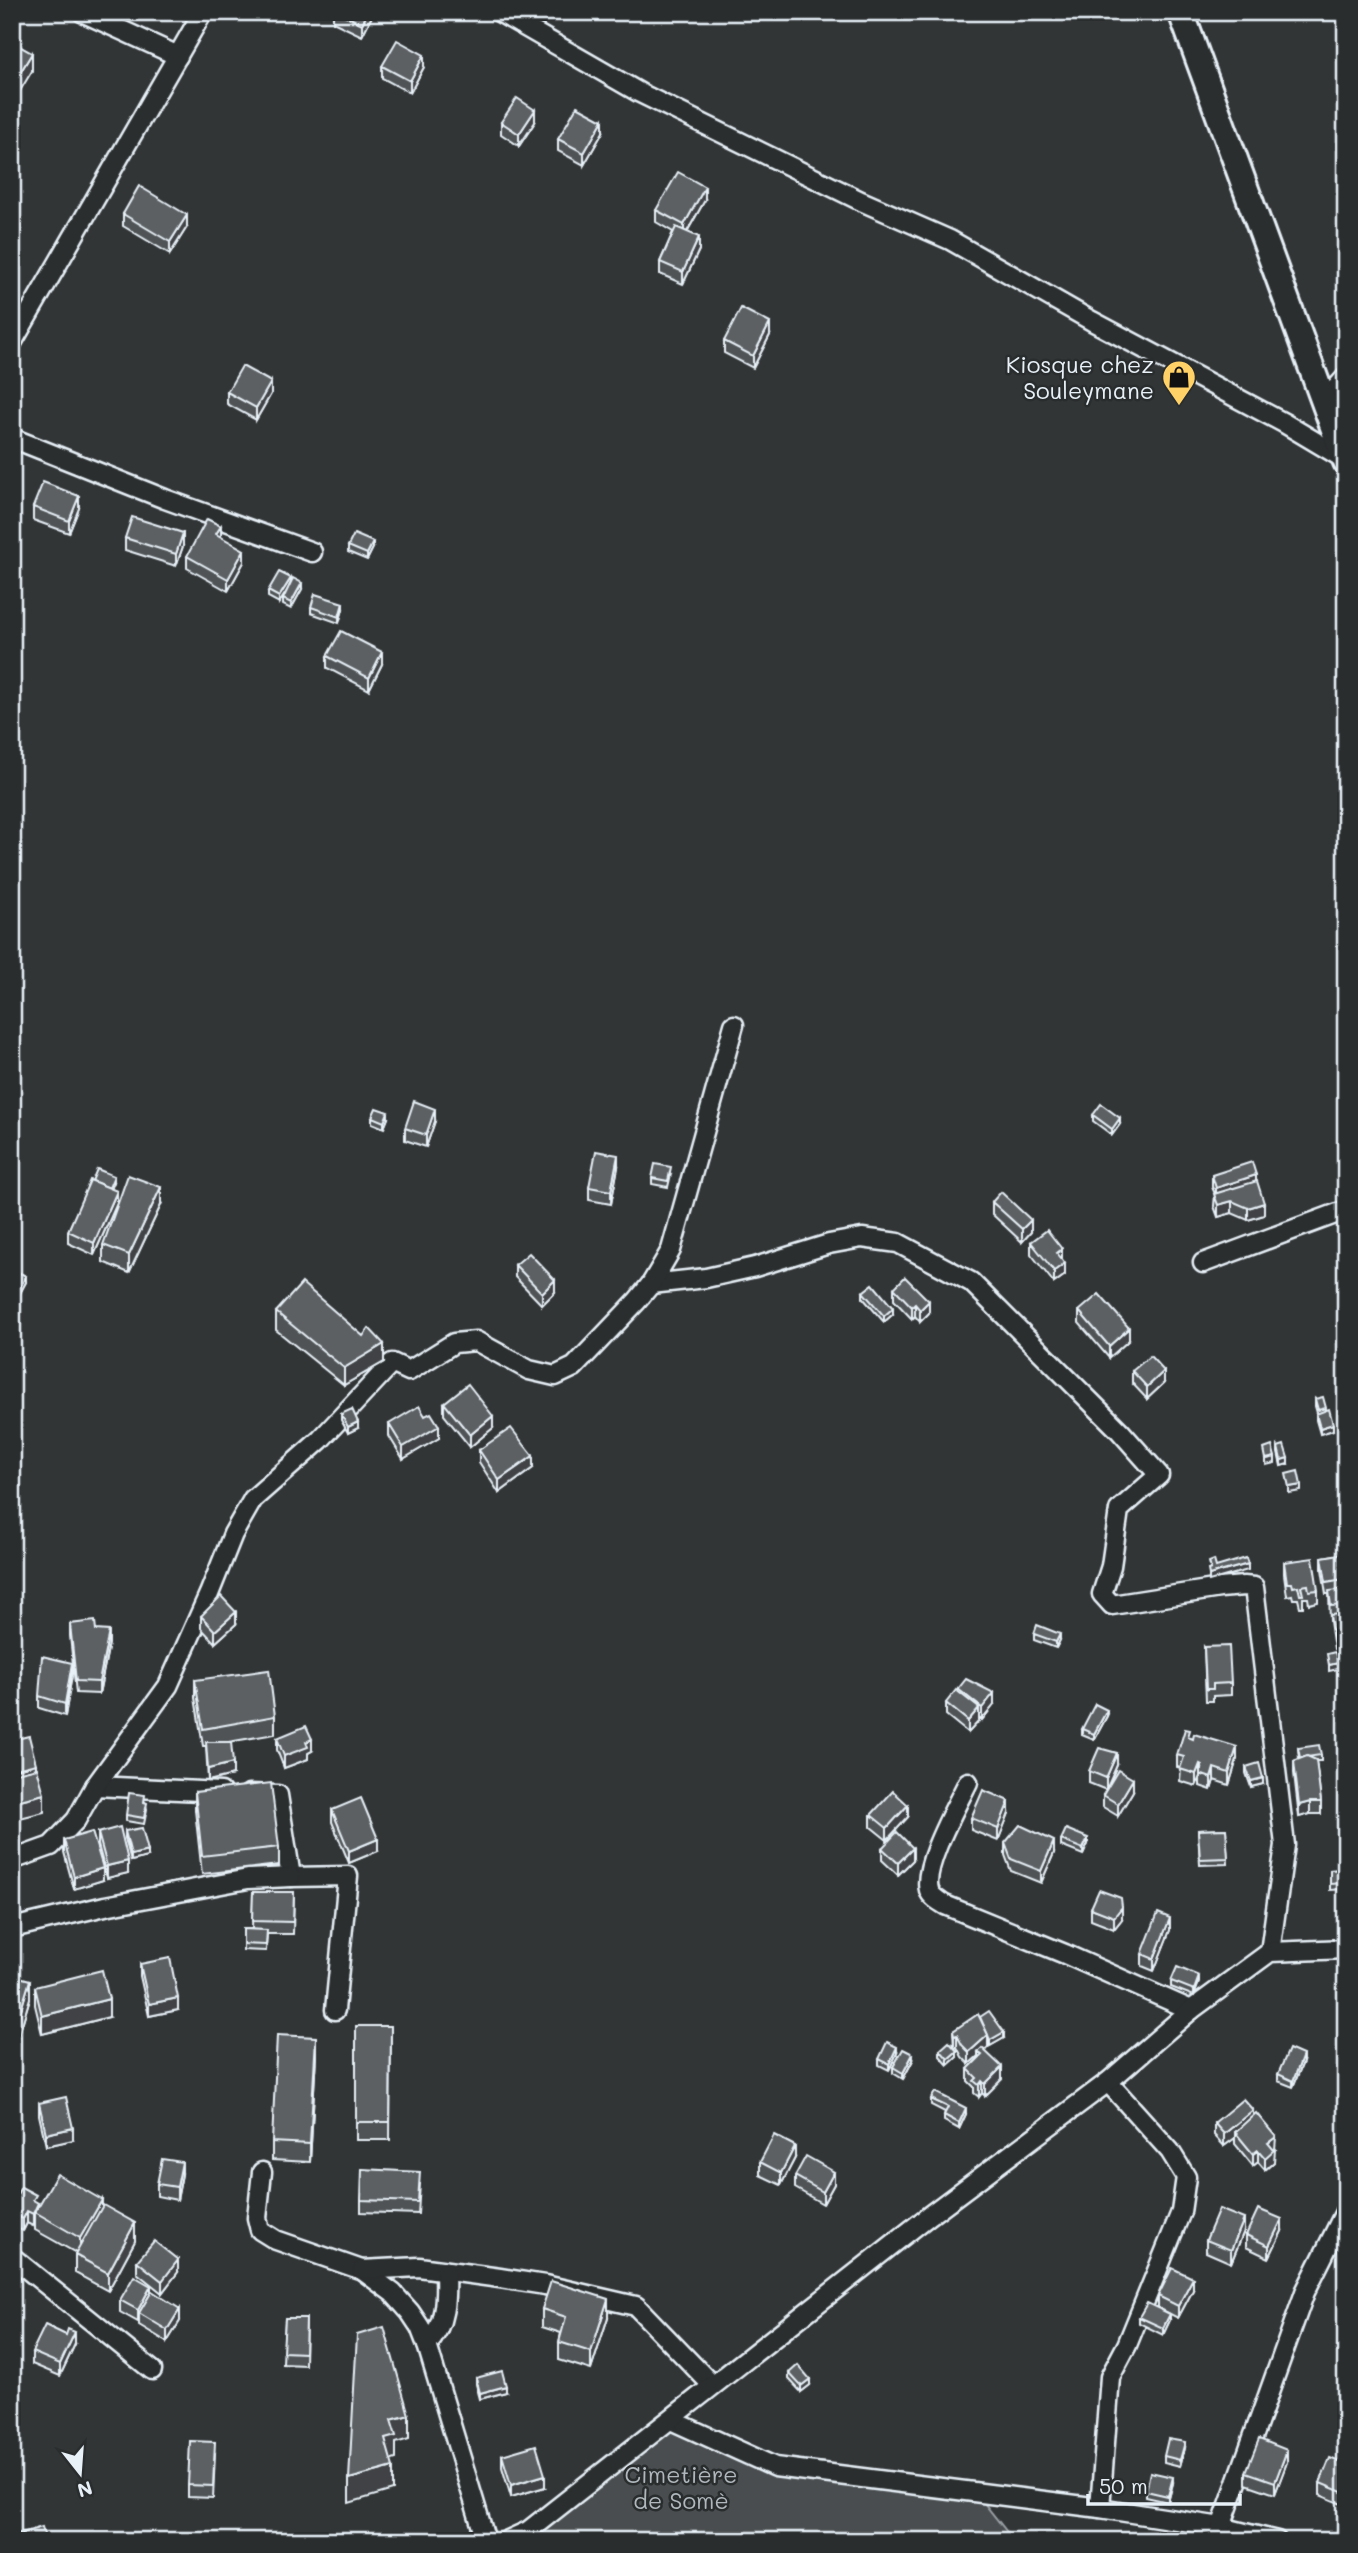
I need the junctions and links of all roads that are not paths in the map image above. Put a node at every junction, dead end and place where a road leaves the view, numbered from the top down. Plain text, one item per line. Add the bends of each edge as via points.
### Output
1 (82, 12) edge
2 (202, 12) edge
3 (499, 12) edge
4 (1181, 12) edge
5 (178, 56) junction
6 (12, 342) edge
7 (1346, 377) edge
8 (1324, 402) junction
9 (12, 438) edge
10 (1345, 461) edge
11 (312, 552) dead end
12 (734, 1026) dead end
13 (1346, 1210) edge
14 (1203, 1262) dead end
15 (651, 1284) junction
16 (968, 1782) dead end
17 (95, 1787) junction
18 (12, 1860) edge
19 (291, 1877) junction
20 (12, 1928) edge
21 (1346, 1949) edge
22 (1270, 1952) junction
23 (335, 2010) dead end
24 (1191, 2010) junction
25 (1108, 2082) junction
26 (262, 2172) dead end
27 (1346, 2210) edge
28 (12, 2257) edge
29 (362, 2270) junction
30 (445, 2271) junction
31 (427, 2345) junction
32 (152, 2370) dead end
33 (712, 2385) junction
34 (671, 2420) junction
35 (1100, 2508) junction
36 (1222, 2527) junction
37 (486, 2541) edge
38 (506, 2541) edge
39 (1276, 2541) edge

1 - 5 street
2 - 5 street
3 - 10 street via 640,93 950,240
4 - 8 street
5 - 6 street
7 - 8 street
8 - 10 street
9 - 11 street
12 - 15 street via 671,1250
13 - 14 street
15 - 17 street via 575,1367 555,1376 529,1370 475,1341 454,1343 409,1371 391,1363 320,1440 253,1499 233,1534 168,1686
15 - 22 street via 706,1278 862,1238 898,1243 971,1282 1120,1431 1158,1475 1119,1510 1102,1594 1112,1605 1254,1587 1284,1845
16 - 24 street via 931,1863 929,1891 934,1897
17 - 18 street via 76,1820 51,1846
17 - 19 street via 278,1795
19 - 20 street via 248,1879
19 - 23 street via 348,1876
21 - 22 street
22 - 24 street
24 - 25 street
25 - 33 street
25 - 35 street via 1170,2151 1186,2177 1181,2212 1110,2377
26 - 29 street via 260,2230
27 - 36 street via 1305,2292
28 - 32 street
29 - 30 street via 419,2267
29 - 31 street via 410,2312
30 - 31 street via 442,2323
30 - 33 street via 545,2285 636,2306
31 - 37 street
33 - 34 street
34 - 35 street via 775,2467
34 - 38 street via 528,2531
35 - 36 street
36 - 39 street

